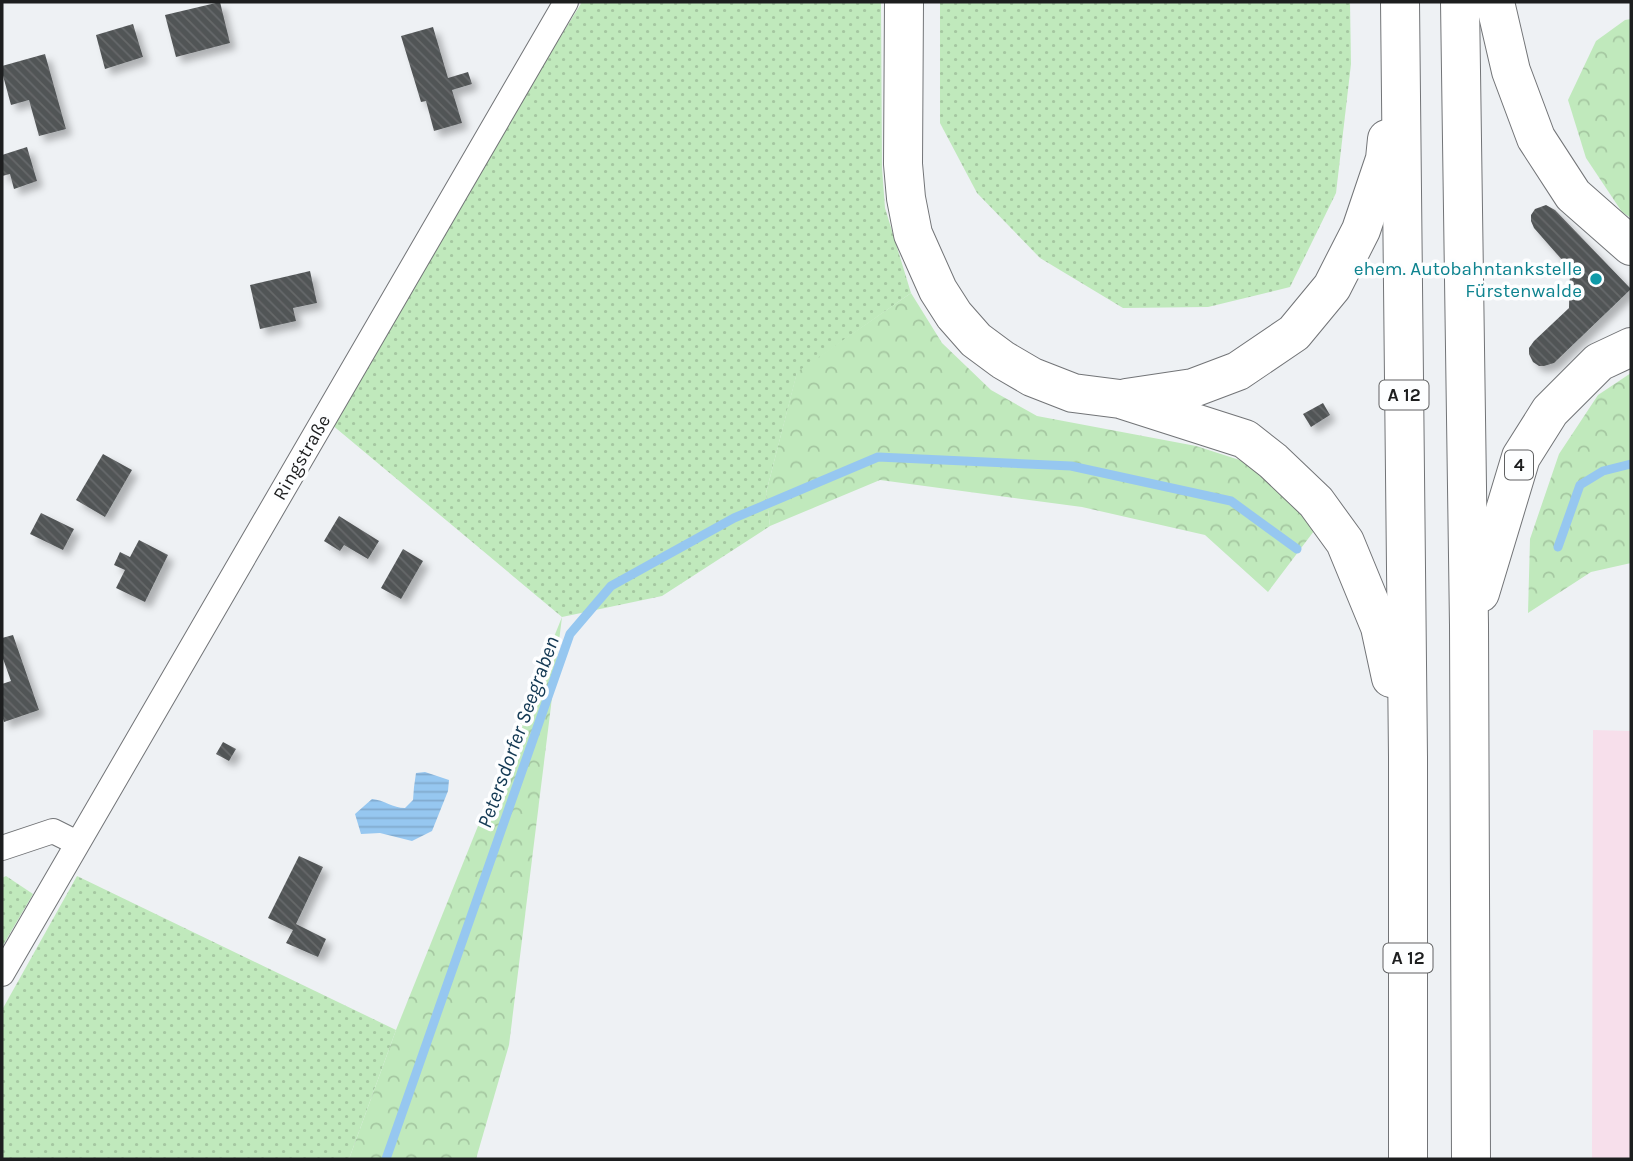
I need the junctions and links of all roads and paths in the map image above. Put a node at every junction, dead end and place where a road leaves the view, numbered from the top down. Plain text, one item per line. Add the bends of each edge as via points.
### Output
1 (566, 2) edge
2 (904, 2) edge
3 (1460, 2) edge
4 (1495, 2) edge
5 (1400, 18) edge
6 (1631, 246) edge
7 (1631, 347) edge
8 (1120, 399) junction
9 (1469, 625) junction
10 (1408, 757) junction
11 (76, 843) junction
12 (2, 848) edge
13 (2, 974) edge
14 (1408, 1159) edge
15 (1471, 1159) edge

1 - 11 street, Ringstraße
2 - 8 highway via 906,198 913,234 938,290 976,340 1003,360 1073,393
3 - 9 highway
4 - 6 highway via 1511,72 1536,138 1573,195
5 - 8 highway via 1385,159 1361,230 1332,287 1293,333 1238,371 1193,388
5 - 10 highway, A 12
7 - 9 highway, 4 via 1599,362 1549,411 1521,457
8 - 10 highway via 1245,439 1316,502 1345,542 1380,626
9 - 15 highway
10 - 14 highway, A 12
11 - 12 street via 53,831
11 - 13 street, Ringstraße

